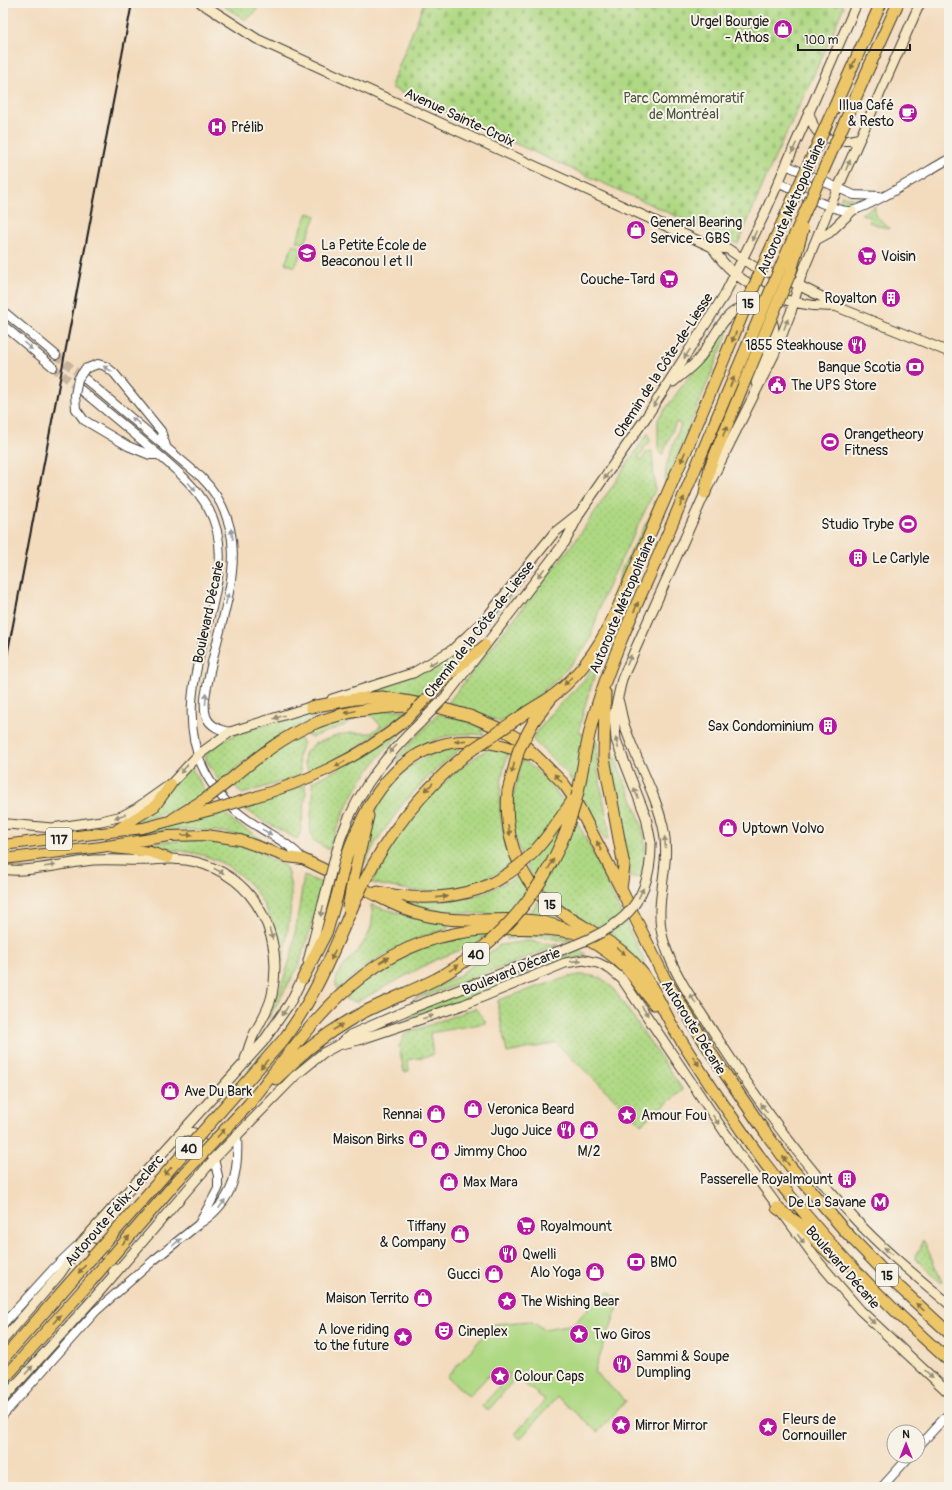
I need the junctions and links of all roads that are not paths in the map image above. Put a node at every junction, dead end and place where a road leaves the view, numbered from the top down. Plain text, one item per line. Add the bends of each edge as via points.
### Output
1 (201, 3) edge
2 (857, 3) edge
3 (881, 3) edge
4 (898, 3) edge
5 (920, 3) edge
6 (809, 113) junction
7 (860, 138) junction
8 (949, 159) edge
9 (786, 165) junction
10 (778, 182) junction
11 (837, 189) junction
12 (814, 190) junction
13 (882, 196) junction
14 (830, 206) junction
15 (852, 211) junction
16 (816, 240) junction
17 (712, 247) junction
18 (744, 259) junction
19 (736, 273) junction
20 (798, 285) junction
21 (793, 303) junction
22 (835, 306) junction
23 (3, 311) edge
24 (3, 325) edge
25 (949, 352) edge
26 (56, 355) tunnel mouth
27 (53, 367) tunnel mouth
28 (84, 373) junction
29 (666, 388) junction
30 (80, 389) tunnel mouth
31 (753, 394) junction
32 (166, 447) junction
33 (158, 455) junction
34 (705, 493) junction
35 (581, 511) junction
36 (485, 645) junction
37 (606, 680) junction
38 (554, 695) junction
39 (618, 697) junction
40 (433, 706) junction
41 (311, 707) junction
42 (230, 732) junction
43 (198, 755) junction
44 (538, 758) junction
45 (171, 784) junction
46 (578, 792) junction
47 (371, 804) junction
48 (173, 819) junction
49 (3, 825) edge
50 (114, 831) junction
51 (3, 845) edge
52 (101, 847) junction
53 (168, 858) junction
54 (3, 859) edge
55 (303, 859) junction
56 (7, 870) edge
57 (621, 889) junction
58 (366, 890) junction
59 (332, 894) junction
60 (347, 918) junction
61 (570, 932) junction
62 (303, 978) joint
63 (674, 1028) junction
64 (338, 1045) junction
65 (243, 1064) junction
66 (249, 1104) junction
67 (184, 1131) junction
68 (237, 1135) junction
69 (214, 1159) junction
70 (778, 1208) junction
71 (199, 1224) junction
72 (81, 1243) junction
73 (850, 1264) junction
74 (114, 1274) junction
75 (949, 1304) edge
76 (3, 1324) edge
77 (949, 1333) edge
78 (3, 1340) edge
79 (3, 1359) edge
80 (949, 1361) edge
81 (3, 1380) edge
82 (949, 1392) edge
83 (3, 1399) edge
84 (949, 1413) edge
85 (3, 1415) edge
86 (926, 1438) edge
87 (903, 1464) edge
88 (882, 1487) edge

1 - 17 main road, Avenue Sainte-Croix via 257,39
2 - 6 main road, Chemin de la Côte-de-Liesse
3 -> 38 highway, Autoroute Métropolitaine / 15, bridge via 758,277 615,614 591,654
4 - 12 highway, Autoroute Métropolitaine / 15, bridge
5 - 7 main road
6 - 7 main road via 816,130 824,135 843,142
6 -> 9 main road, Chemin de la Côte-de-Liesse
11 -> 7 main road
8 - 13 street
9 - 10 main road, Chemin de la Côte-de-Liesse
9 - 11 street
10 - 14 street
10 -> 18 main road, Chemin de la Côte-de-Liesse
11 - 13 street via 858,196
11 - 14 main road
34 -> 12 highway, bridge via 710,467 791,271
37 -> 12 highway, Autoroute Métropolitaine / 15, bridge
13 - 15 street
14 - 15 street
14 - 16 main road
15 - 16 main road via 829,234
16 - 20 main road
17 - 18 main road, Avenue Sainte-Croix via 724,248
17 - 19 main road, Avenue Sainte-Croix
18 - 19 main road, Chemin de la Côte-de-Liesse
18 - 20 main road, Avenue Sainte-Croix via 753,266
19 - 21 main road, Avenue Sainte-Croix via 757,288
19 -> 29 main road, Chemin de la Côte-de-Liesse via 708,323
20 - 21 main road
20 - 22 main road, Avenue Sainte-Croix
21 - 22 main road, Avenue Sainte-Croix via 820,307
31 -> 21 main road via 774,355
22 - 25 main road
23 - 26 street
24 -> 27 street
32 -> 28 street, Boulevard Décarie
32 -> 28 street via 161,431 112,371 98,364
28 - 33 street, bridge via 76,385 74,401 77,411 88,422 128,446 150,455
29 - 31 main road via 698,360 731,314 738,308 749,307 766,315 774,327 774,334 762,361
29 -> 35 main road, Chemin de la Côte-de-Liesse
30 - 33 street, Boulevard Décarie
31 - 34 main road
42 -> 32 street, Boulevard Décarie via 211,724 206,716 205,705 231,585 234,557 232,534 222,506 212,489
33 -> 43 street, Boulevard Décarie via 180,474 204,501 219,541 220,571 191,703 192,727
39 -> 34 main road via 627,666
35 -> 36 main road, Chemin de la Côte-de-Liesse via 565,542
35 -> 41 main road via 554,533 487,617 452,650 413,673
36 -> 48 main road, bridge via 450,674 406,719 372,745 325,772 245,800
36 -> 59 main road, Chemin de la Côte-de-Liesse, bridge via 448,694 387,756 369,779 347,818 335,857
37 - 46 highway, Autoroute Métropolitaine / 40 via 591,726
37 - 57 highway, 15 via 603,734 605,768 624,866
38 -> 60 highway, Autoroute Métropolitaine / 40, bridge via 480,744 452,766 421,796 384,846
38 -> 63 highway, Autoroute Décarie / 15, bridge via 530,726 521,743 508,791 507,817 521,867 541,896 560,913 607,940 628,956 648,980
64 -> 39 main road, bridge via 350,1035 412,1008 598,936 611,928 636,902 647,878 651,843 646,817 616,740 614,715
75 -> 39 main road via 864,1228 787,1139 749,1087 678,976 667,951 659,920 666,857 664,831 659,812 626,730
40 - 41 highway via 382,697
40 - 44 highway, Autoroute Décarie via 470,716 498,728 517,738
40 -> 48 highway, bridge via 368,709 317,722 274,744 207,798
41 -> 42 main road
42 - 43 main road
43 -> 45 main road
43 -> 55 street, Boulevard Décarie via 211,782 230,806 249,821 293,847
44 -> 47 highway via 487,741 457,741 439,745 400,766 386,781
57 -> 44 highway, Autoroute Décarie via 575,800 564,784
45 -> 49 main road via 137,808 107,820 52,828
45 - 50 main road via 155,806
58 -> 46 highway, bridge via 409,898 430,898 458,895 482,888 512,872 535,852 552,832
66 -> 46 highway, Autoroute Métropolitaine / 40, bridge via 307,1050 335,1030 362,1014 446,974 473,956 501,931 529,900 553,861 566,831
47 - 59 highway, bridge via 354,833
47 - 60 highway, bridge
48 - 50 main road via 143,828
50 - 51 main road, 117
52 - 53 main road via 150,852
52 - 54 main road, 117
52 -> 55 main road via 169,836 208,835 240,840 287,857
56 -> 53 main road via 94,860
53 -> 65 main road via 205,865 233,880 255,902 270,928 276,965 272,996
55 - 58 main road
77 -> 57 highway, Autoroute Décarie / 15 via 858,1245 820,1202 765,1132 664,979
58 - 61 highway via 401,909 435,918 531,920
59 -> 62 highway via 327,931
60 -> 79 highway, Autoroute Félix-Leclerc / 40, bridge via 321,980 284,1039
61 - 63 highway via 595,944 620,962
66 -> 61 highway via 323,1013 353,983 399,951 445,934 467,930 507,928
62 -> 65 main road via 273,1029
63 -> 73 highway, Autoroute Décarie / 15 via 763,1160
64 - 68 main road, Boulevard Décarie via 306,1066
64 -> 70 main road, Boulevard Décarie via 463,1005 565,963 584,960 602,964 617,974 628,986 714,1117
65 - 67 main road
81 -> 66 highway, Autoroute Félix-Leclerc / 40, bridge via 168,1191
67 - 69 main road via 194,1133
67 - 72 main road
68 - 69 main road
71 -> 68 street via 220,1208 233,1185 238,1157
69 - 71 street via 218,1189
69 - 74 main road
70 - 73 highway via 798,1223 833,1257
70 -> 82 main road, Boulevard Décarie via 851,1301
85 -> 71 street via 96,1311
72 - 74 main road via 106,1255 112,1262
72 - 76 street via 54,1268
72 - 78 main road via 60,1274
73 - 80 highway, Autoroute Décarie / 15
83 -> 74 main road
84 - 86 street
87 - 88 street

